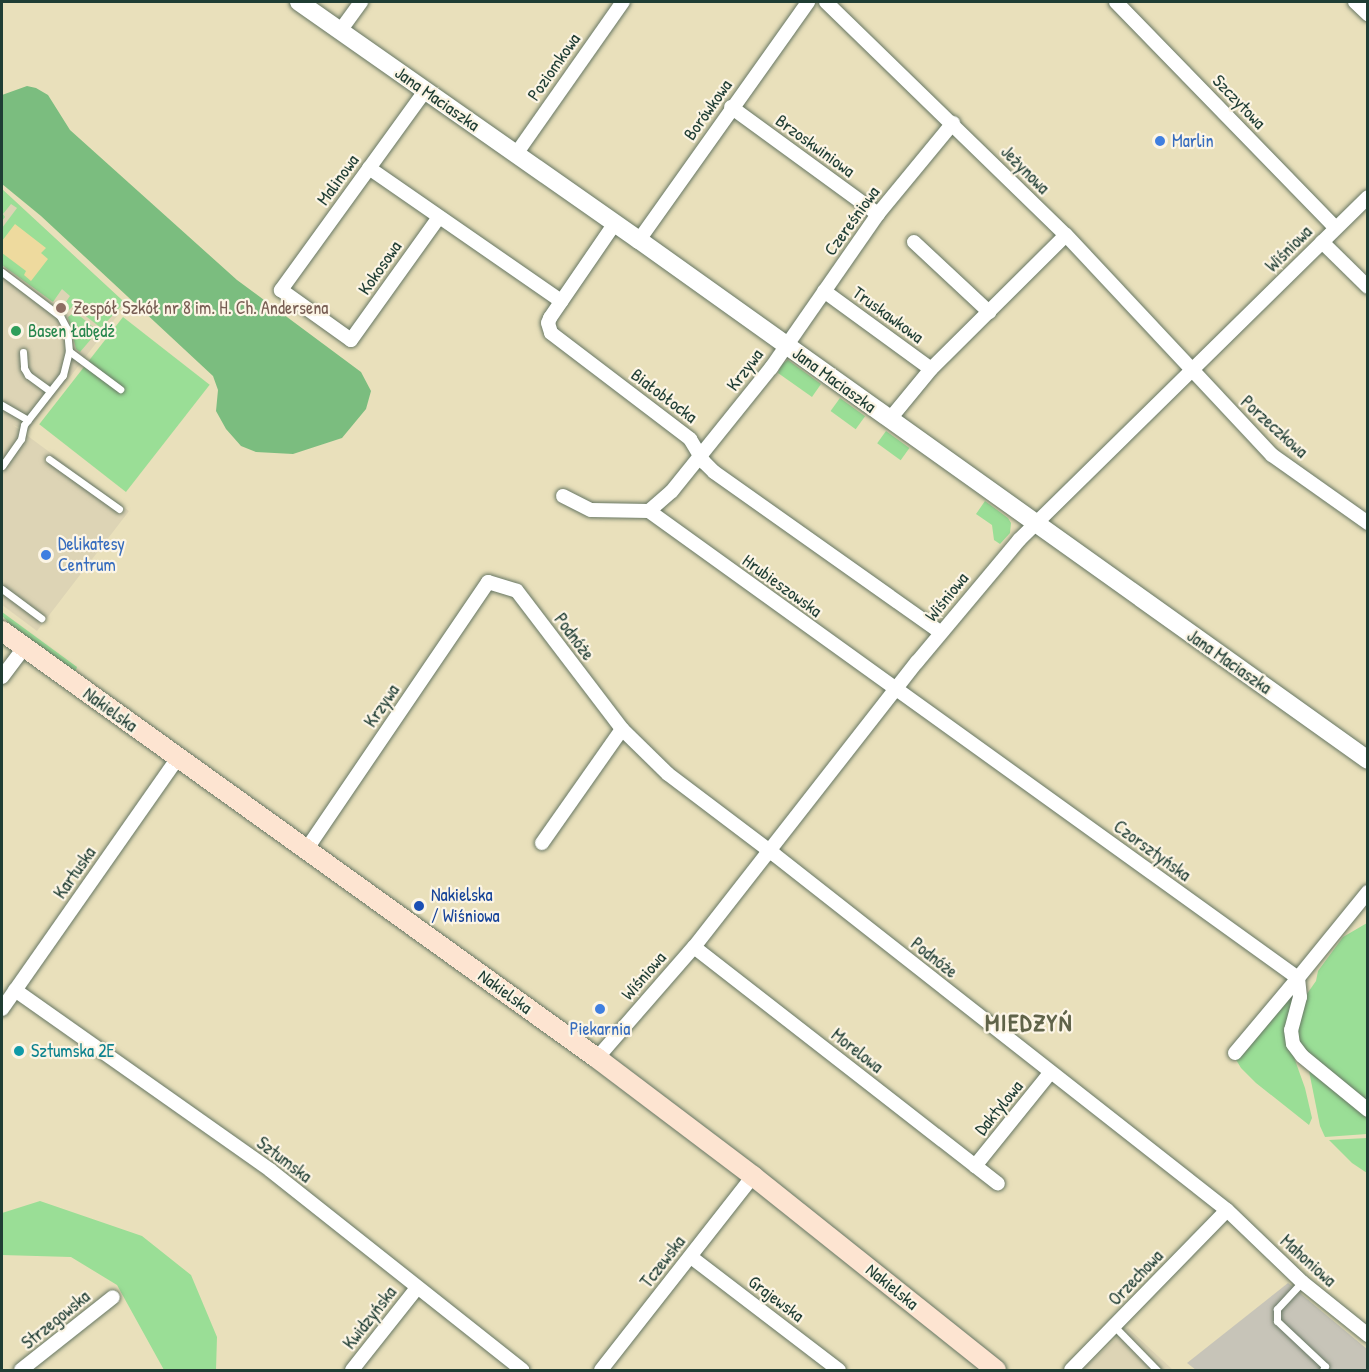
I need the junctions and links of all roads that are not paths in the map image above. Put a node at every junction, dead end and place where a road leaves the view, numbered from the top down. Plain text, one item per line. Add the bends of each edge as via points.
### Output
1 (299, 2) edge
2 (361, 2) edge
3 (623, 2) edge
4 (808, 2) edge
5 (826, 2) edge
6 (1116, 2) edge
7 (1355, 2) edge
8 (1368, 14) edge
9 (340, 31) junction
10 (425, 91) junction
11 (731, 107) junction
12 (953, 123) junction
13 (516, 154) junction
14 (369, 168) junction
15 (1368, 197) edge
16 (878, 214) junction
17 (439, 217) junction
18 (615, 223) junction
19 (1336, 228) junction
20 (1066, 236) junction
21 (639, 240) junction
22 (914, 242) dead end
23 (1322, 242) junction
24 (2, 272) edge
25 (1368, 287) edge
26 (824, 291) junction
27 (561, 301) junction
28 (989, 312) junction
29 (351, 340) joint
30 (786, 345) junction
31 (69, 351) junction
32 (23, 352) dead end
33 (931, 369) junction
34 (1191, 372) junction
35 (120, 389) dead end
36 (50, 391) junction
37 (2, 405) edge
38 (27, 420) junction
39 (889, 420) junction
40 (701, 457) junction
41 (49, 459) dead end
42 (2, 466) edge
43 (562, 496) dead end
44 (119, 510) dead end
45 (649, 511) junction
46 (1368, 523) edge
47 (1034, 524) junction
48 (488, 582) joint
49 (2, 589) edge
50 (41, 618) dead end
51 (2, 631) edge
52 (941, 633) junction
53 (24, 648) junction
54 (2, 677) edge
55 (895, 689) junction
56 (622, 729) junction
57 (178, 758) junction
58 (1368, 760) edge
59 (542, 843) dead end
60 (306, 850) junction
61 (769, 850) junction
62 (1368, 892) edge
63 (694, 947) junction
64 (1298, 978) junction
65 (15, 990) junction
66 (2, 1009) edge
67 (1235, 1053) dead end
68 (597, 1058) junction
69 (1050, 1073) junction
70 (1368, 1110) edge
71 (975, 1166) junction
72 (753, 1176) junction
73 (998, 1184) dead end
74 (1227, 1210) junction
75 (691, 1257) junction
76 (1302, 1282) junction
77 (417, 1288) junction
78 (113, 1297) dead end
79 (1114, 1326) junction
80 (1368, 1335) edge
81 (21, 1371) edge
82 (352, 1371) edge
83 (522, 1371) edge
84 (601, 1371) edge
85 (840, 1371) edge
86 (996, 1371) edge
87 (1071, 1371) edge
88 (1157, 1371) edge
89 (1323, 1371) edge

1 - 9 street, Jana Maciaszka
2 - 9 street
3 - 13 street, Poziomkowa
4 - 11 street, Borówkowa
5 - 12 street, Jeżynowa
6 - 19 street, Szczytowa
7 - 8 street
9 - 10 street, Jana Maciaszka
10 - 13 street, Jana Maciaszka
10 - 14 street, Malinowa
11 - 16 street, Brzoskwiniowa
11 - 21 street, Borówkowa
12 - 16 street, Czereśniowa
12 - 20 street, Jeżynowa
13 - 18 street, Jana Maciaszka
14 - 17 street
14 - 29 street, Malinowa via 282,290
15 - 19 street, Wiśniowa
16 - 26 street, Czereśniowa
17 - 27 street
17 - 29 street, Kokosowa
18 - 21 street, Jana Maciaszka
18 - 27 street, Białobłocka
19 - 23 street, Wiśniowa
20 - 28 street, Truskawkowa
20 - 34 street, Jeżynowa
21 - 30 street, Jana Maciaszka
22 - 28 street
23 - 25 street
23 - 34 street, Wiśniowa
24 - 31 lane via 60,316 67,329
26 - 30 street, Czereśniowa
26 - 33 street, Truskawkowa
27 - 40 street, Białobłocka via 548,323 551,333 690,439
28 - 33 street, Truskawkowa
30 - 39 street, Jana Maciaszka
30 - 40 street, Krzywa
31 - 35 lane
31 - 36 lane via 65,372
32 - 36 lane via 27,375
33 - 39 street, Truskawkowa
34 - 46 street, Porzeczkowa via 1272,455
34 - 47 street, Wiśniowa
36 - 38 lane
37 - 38 lane
38 - 42 lane via 21,439
39 - 47 street, Jana Maciaszka
40 - 45 street, Krzywa
40 - 52 street, Białobłocka via 714,472
41 - 44 lane
43 - 45 street via 591,510
45 - 55 street, Hrubieszowska
47 - 52 street, Wiśniowa
47 - 58 street, Jana Maciaszka
48 - 56 street, Podnóże via 517,591
48 - 60 street, Krzywa
49 - 50 lane
51 - 53 main road, Nakielska
52 - 55 street, Wiśniowa
53 - 54 street
53 - 57 main road, Nakielska
55 - 61 street, Wiśniowa
55 - 64 street, Czorsztyńska
56 - 59 street
56 - 61 street, Podnóże via 668,774
57 - 60 main road, Nakielska
57 - 65 street, Kartuska
60 - 68 main road, Nakielska
61 - 63 street, Wiśniowa
61 - 69 street, Podnóże
62 - 64 street
63 - 68 street, Wiśniowa
63 - 71 street, Morelowa
64 - 67 street
64 - 70 street via 1300,997 1291,1030 1293,1044 1302,1056
65 - 66 street, Kartuska
65 - 77 street, Sztumska via 270,1170
68 - 72 main road, Nakielska
69 - 71 street, Daktylowa
69 - 74 street, Podnóże
71 - 73 street, Morelowa
72 - 75 street, Tczewska
72 - 86 main road, Nakielska
74 - 76 street, Mahoniowa
74 - 79 street, Orzechowa
75 - 84 street, Tczewska
75 - 85 street, Grajewska
76 - 80 street, Mahoniowa
76 - 89 lane via 1277,1309 1277,1321 1325,1366
77 - 82 street, Kwidzyńska
77 - 83 street, Sztumska
78 - 81 street, Strzegowska
79 - 87 street, Orzechowa
79 - 88 lane

